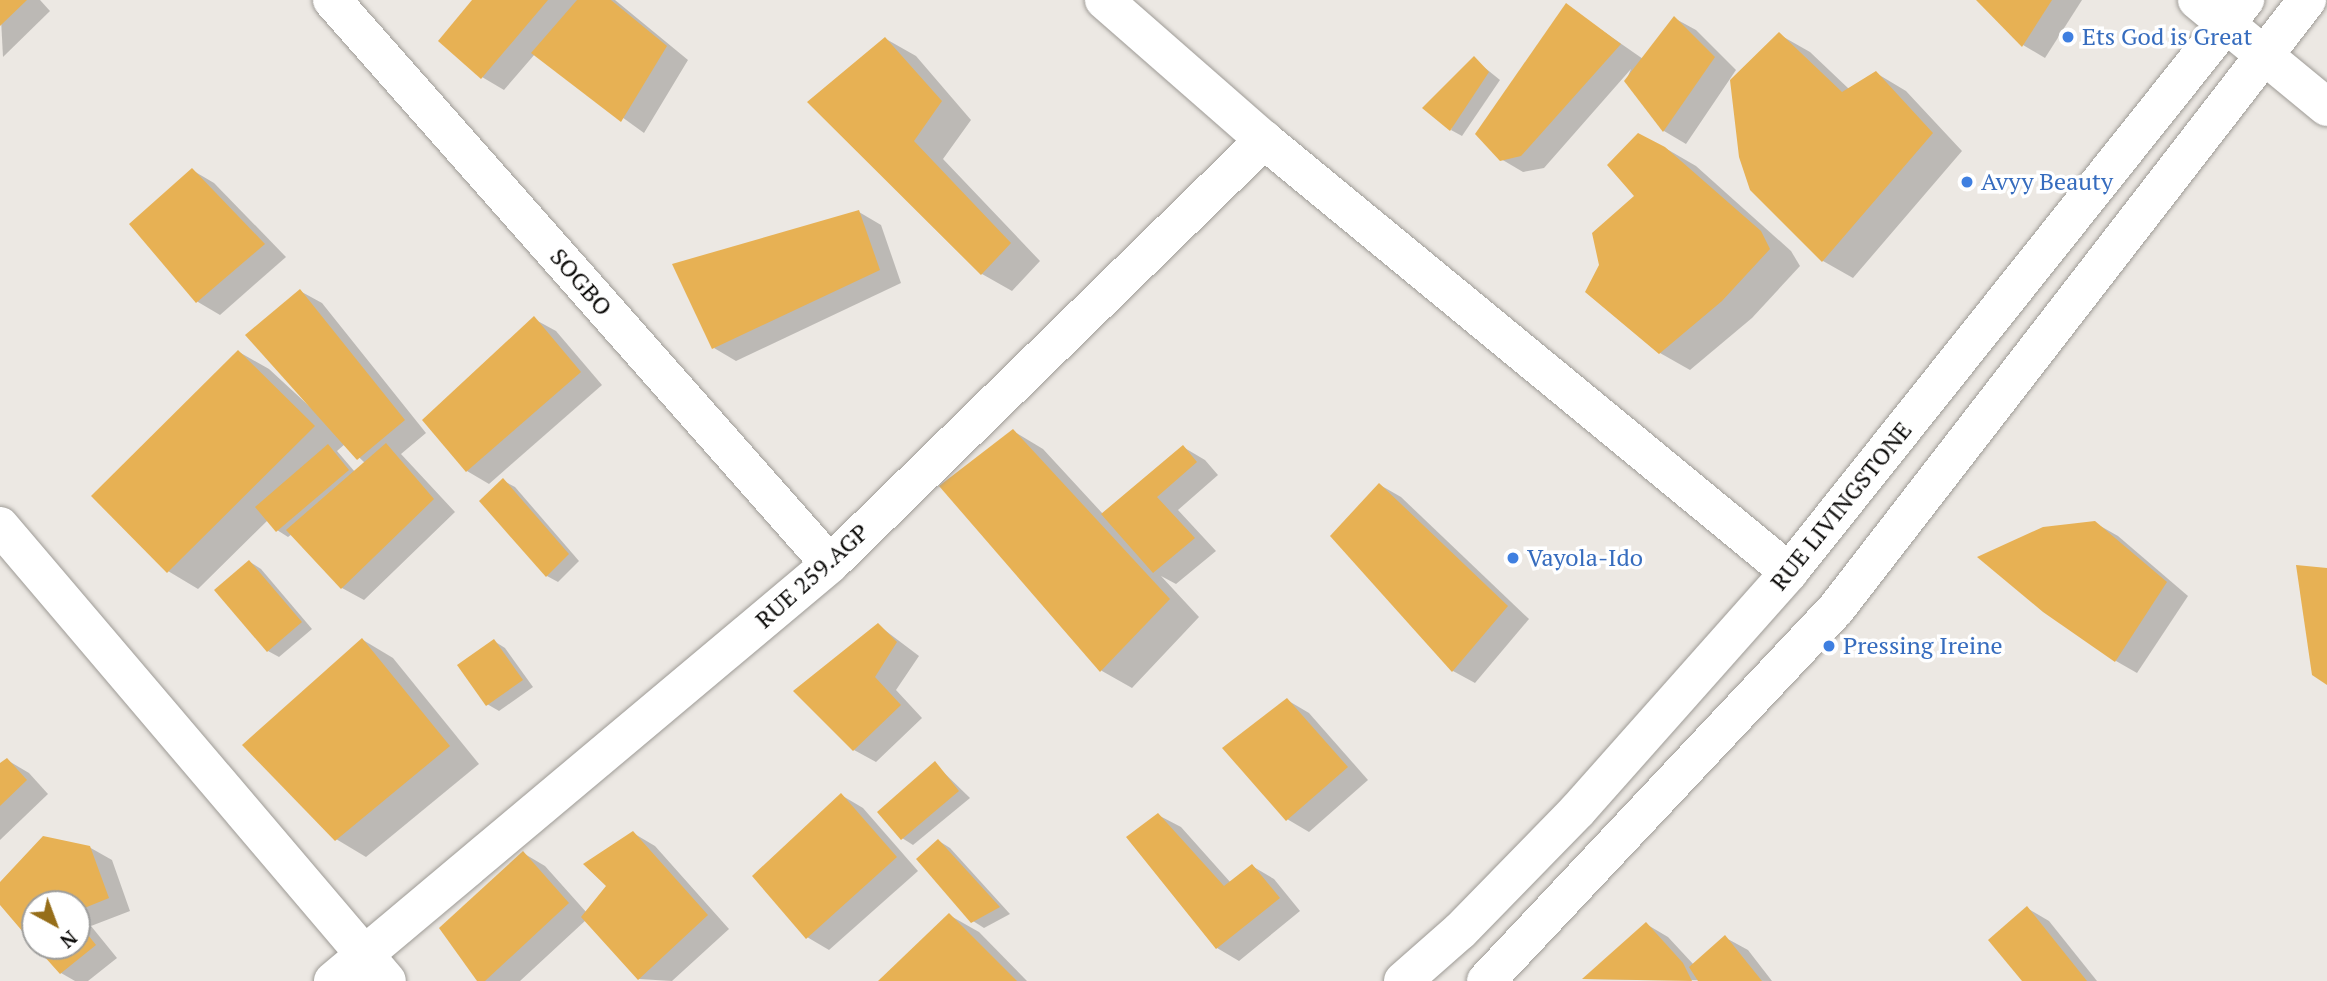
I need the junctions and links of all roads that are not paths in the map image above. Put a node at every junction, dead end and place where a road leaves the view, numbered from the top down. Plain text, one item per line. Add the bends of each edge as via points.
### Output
1 (332, 0) edge
2 (1104, 0) edge
3 (2197, 0) edge
4 (2307, 0) edge
5 (2236, 12) edge
6 (2265, 57) junction
7 (2327, 107) edge
8 (1264, 140) junction
9 (0, 526) edge
10 (830, 564) junction
11 (1789, 572) junction
12 (376, 968) edge
13 (333, 981) edge
14 (1403, 981) edge
15 (1486, 981) edge

1 - 10 street, SOGBO
2 - 8 street
3 - 5 street
4 - 6 street
5 - 6 street
5 - 11 street, RUE LIVINGSTONE
6 - 7 street
6 - 15 street via 1836,609
8 - 10 street, RUE 259.AGP
8 - 11 street
9 - 12 street
10 - 12 street, RUE 259.AGP
11 - 14 street, RUE LIVINGSTONE via 1578,810 1460,931
12 - 13 street, RUE 259.AGP

